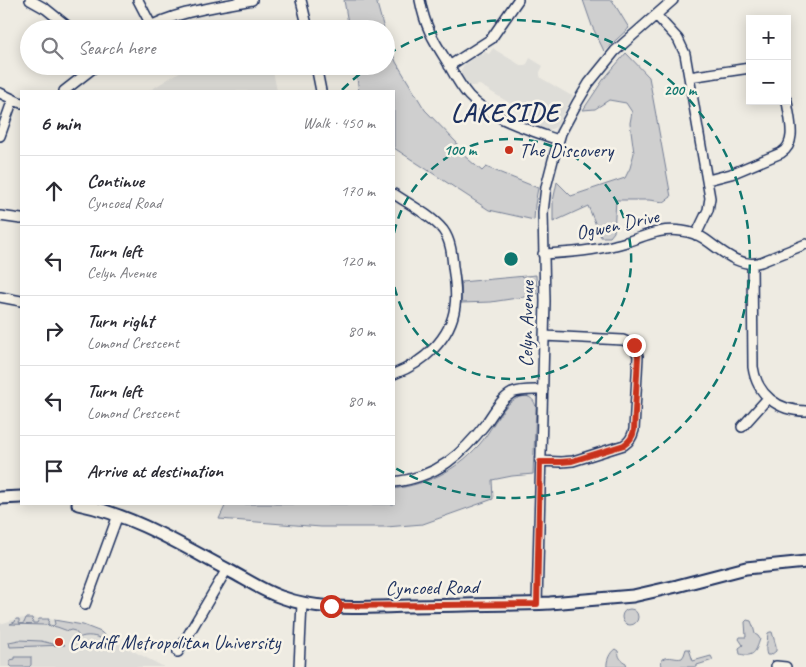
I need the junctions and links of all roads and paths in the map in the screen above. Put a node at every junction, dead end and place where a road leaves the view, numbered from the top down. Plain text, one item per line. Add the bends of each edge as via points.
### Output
1 (30, 0) edge
2 (138, 0) edge
3 (252, 0) edge
4 (302, 0) edge
5 (420, 0) edge
6 (518, 0) edge
7 (673, 0) edge
8 (656, 15) junction
9 (59, 20) edge
10 (145, 20) edge
11 (160, 20) edge
12 (306, 20) edge
13 (449, 66) junction
14 (746, 69) edge
15 (84, 75) edge
16 (318, 75) edge
17 (689, 76) junction
18 (65, 90) edge
19 (321, 90) edge
20 (0, 93) edge
21 (17, 101) edge
22 (788, 105) edge
23 (0, 136) edge
24 (558, 140) junction
25 (708, 180) junction
26 (395, 195) edge
27 (0, 216) edge
28 (20, 219) edge
29 (696, 234) junction
30 (806, 244) edge
31 (543, 254) junction
32 (752, 264) junction
33 (0, 297) edge
34 (20, 301) edge
35 (544, 336) junction
36 (395, 373) edge
37 (542, 390) junction
38 (768, 398) junction
39 (806, 411) edge
40 (742, 427) dead end
41 (540, 462) junction
42 (395, 482) edge
43 (20, 497) edge
44 (0, 498) edge
45 (83, 505) edge
46 (118, 515) junction
47 (806, 562) edge
48 (226, 570) junction
49 (302, 603) junction
50 (537, 604) junction
51 (85, 605) dead end
52 (178, 652) dead end
53 (298, 667) edge

1 - 9 street
2 - 10 street
3 - 11 street
4 - 12 street
5 - 13 street via 429,32
6 - 13 street via 491,39
7 - 8 street, Celyn Avenue
8 - 17 street via 682,47
8 - 24 street, Celyn Avenue via 622,44 599,70 582,94
13 - 24 street via 466,92 485,110
14 - 17 street
15 - 18 street
16 - 19 street
17 - 25 street
20 - 21 street
21 - 23 street
22 - 25 street via 792,136 787,148 731,174
24 - 31 street, Celyn Avenue via 544,197
25 - 29 street via 710,204
26 - 36 street via 444,231 451,250 456,292 452,320 439,343 415,363
27 - 28 street
29 - 31 street, Ogwen Drive via 662,230 614,246
29 - 32 street, Ogwen Drive via 735,259
30 - 32 street
31 - 35 street, Celyn Avenue
32 - 38 street via 754,376
33 - 34 street
35 - 37 street, Celyn Avenue
35 - 41 street via 624,340 634,345 638,356 634,430 629,442 572,461
37 - 41 street, Celyn Avenue
37 - 42 street via 509,395 456,457 430,472
38 - 39 street via 781,406
38 - 40 street
41 - 50 street, Celyn Avenue
43 - 44 street
45 - 46 street, Cyncoed Road
46 - 48 street, Cyncoed Road via 152,529
46 - 51 street
47 - 50 street, Cyncoed Road via 746,568 633,596
48 - 49 street, Cyncoed Road via 275,595
48 - 52 street
49 - 50 street, Cyncoed Road via 350,607
49 - 53 street

